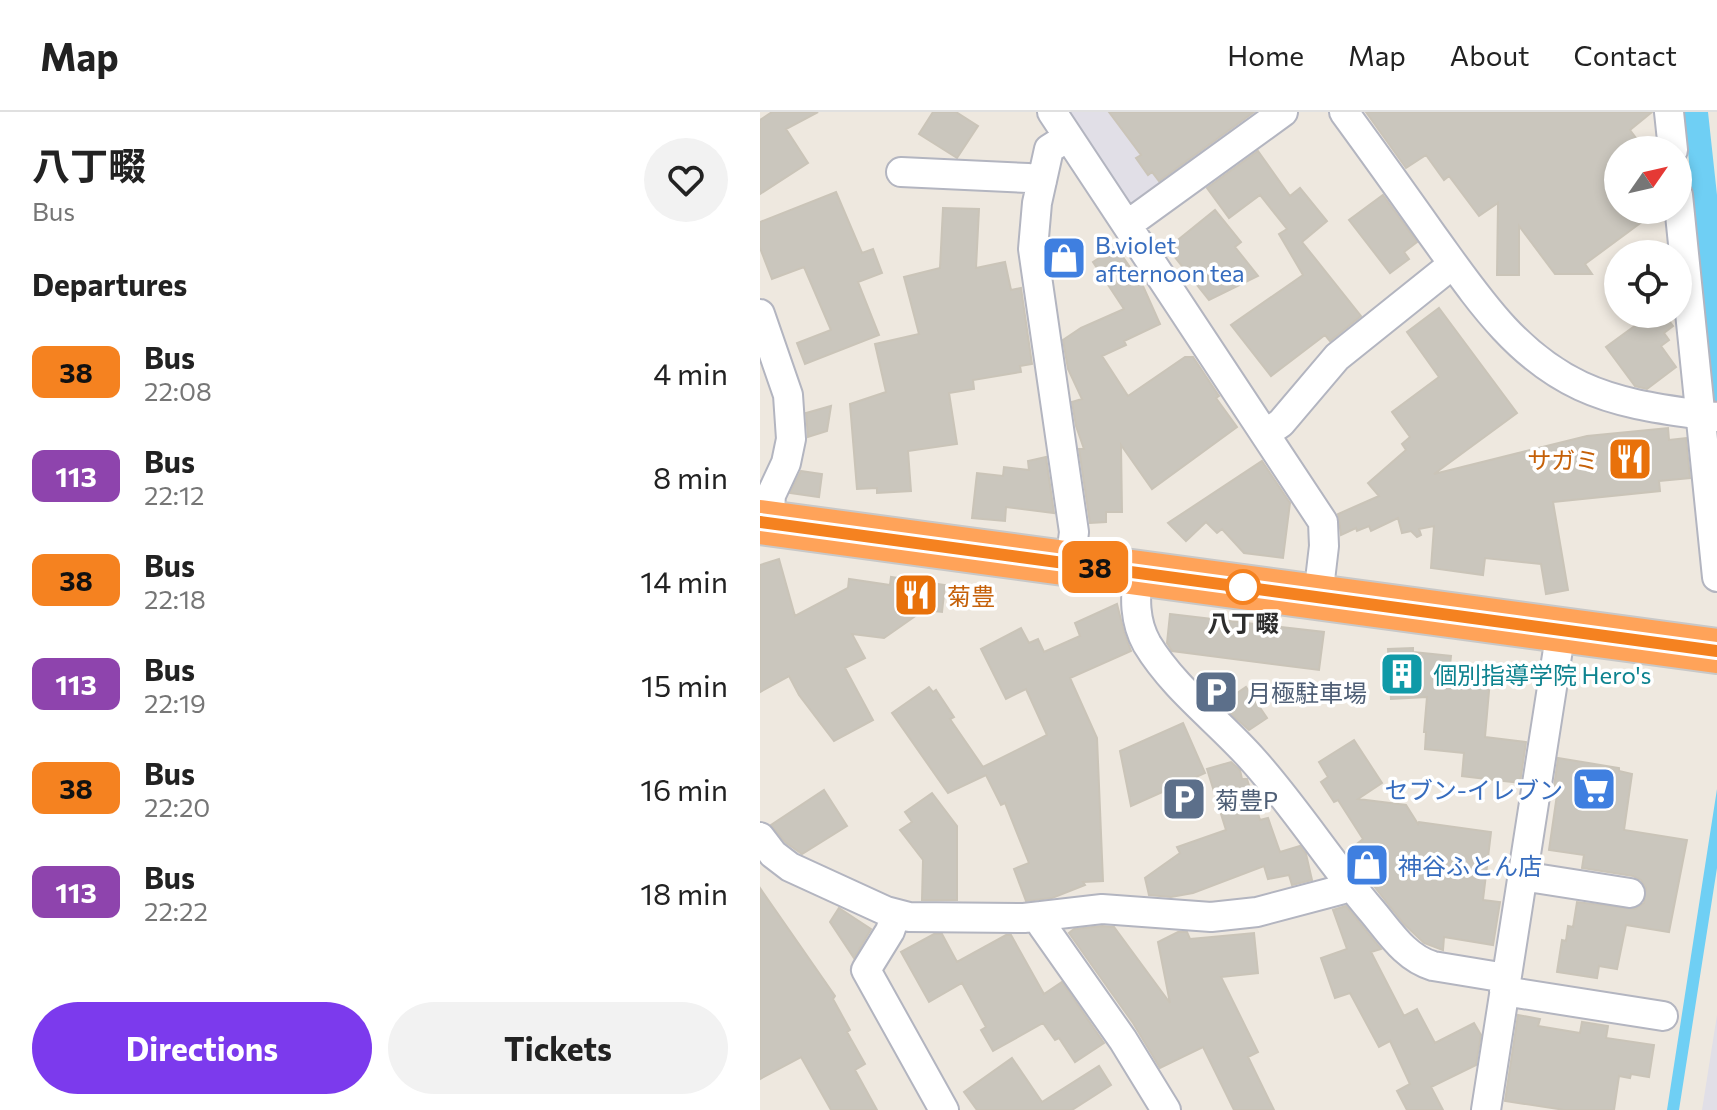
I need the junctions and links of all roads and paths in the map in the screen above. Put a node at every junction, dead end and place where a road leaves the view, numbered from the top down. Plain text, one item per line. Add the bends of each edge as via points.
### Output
1 (1052, 112) edge
2 (1283, 112) edge
3 (1344, 112) edge
4 (1669, 112) edge
5 (1672, 136) edge
6 (1068, 137) junction
7 (901, 172) dead end
8 (1042, 181) junction
9 (1682, 224) edge
10 (1127, 225) junction
11 (1453, 264) junction
12 (760, 314) edge
13 (1709, 416) edge
14 (1265, 434) junction
15 (764, 523) edge
16 (1070, 564) junction
17 (1138, 573) junction
18 (1717, 577) edge
19 (1318, 597) junction
20 (1561, 630) junction
21 (1717, 648) edge
22 (765, 854) edge
23 (1522, 876) junction
24 (1348, 884) junction
25 (1630, 893) dead end
26 (896, 914) junction
27 (1041, 916) junction
28 (1505, 984) junction
29 (1663, 1016) dead end
30 (944, 1110) edge
31 (1166, 1110) edge
32 (1486, 1110) edge

1 - 6 street
2 - 10 street
3 - 11 street
4 - 5 street
6 - 8 street via 1049,149
6 - 10 street
7 - 8 street
8 - 16 street via 1034,226 1034,272 1074,532
9 - 13 street
10 - 14 street
11 - 13 street via 1494,319 1555,372 1630,404
11 - 14 street via 1337,357 1281,423
12 - 15 street via 788,395 791,439
13 - 18 street
14 - 19 street via 1323,522
15 - 16 highway
16 - 17 highway
17 - 19 highway
17 - 24 street via 1134,604 1146,641 1179,687 1254,761
19 - 20 highway
20 - 21 highway
20 - 23 street
22 - 26 street
23 - 25 street
23 - 28 street
24 - 27 street via 1257,912 1211,917 1089,909
24 - 28 street via 1405,950 1423,963
26 - 27 street
26 - 30 street via 866,970
27 - 31 street via 1042,925
28 - 29 street
28 - 32 street

